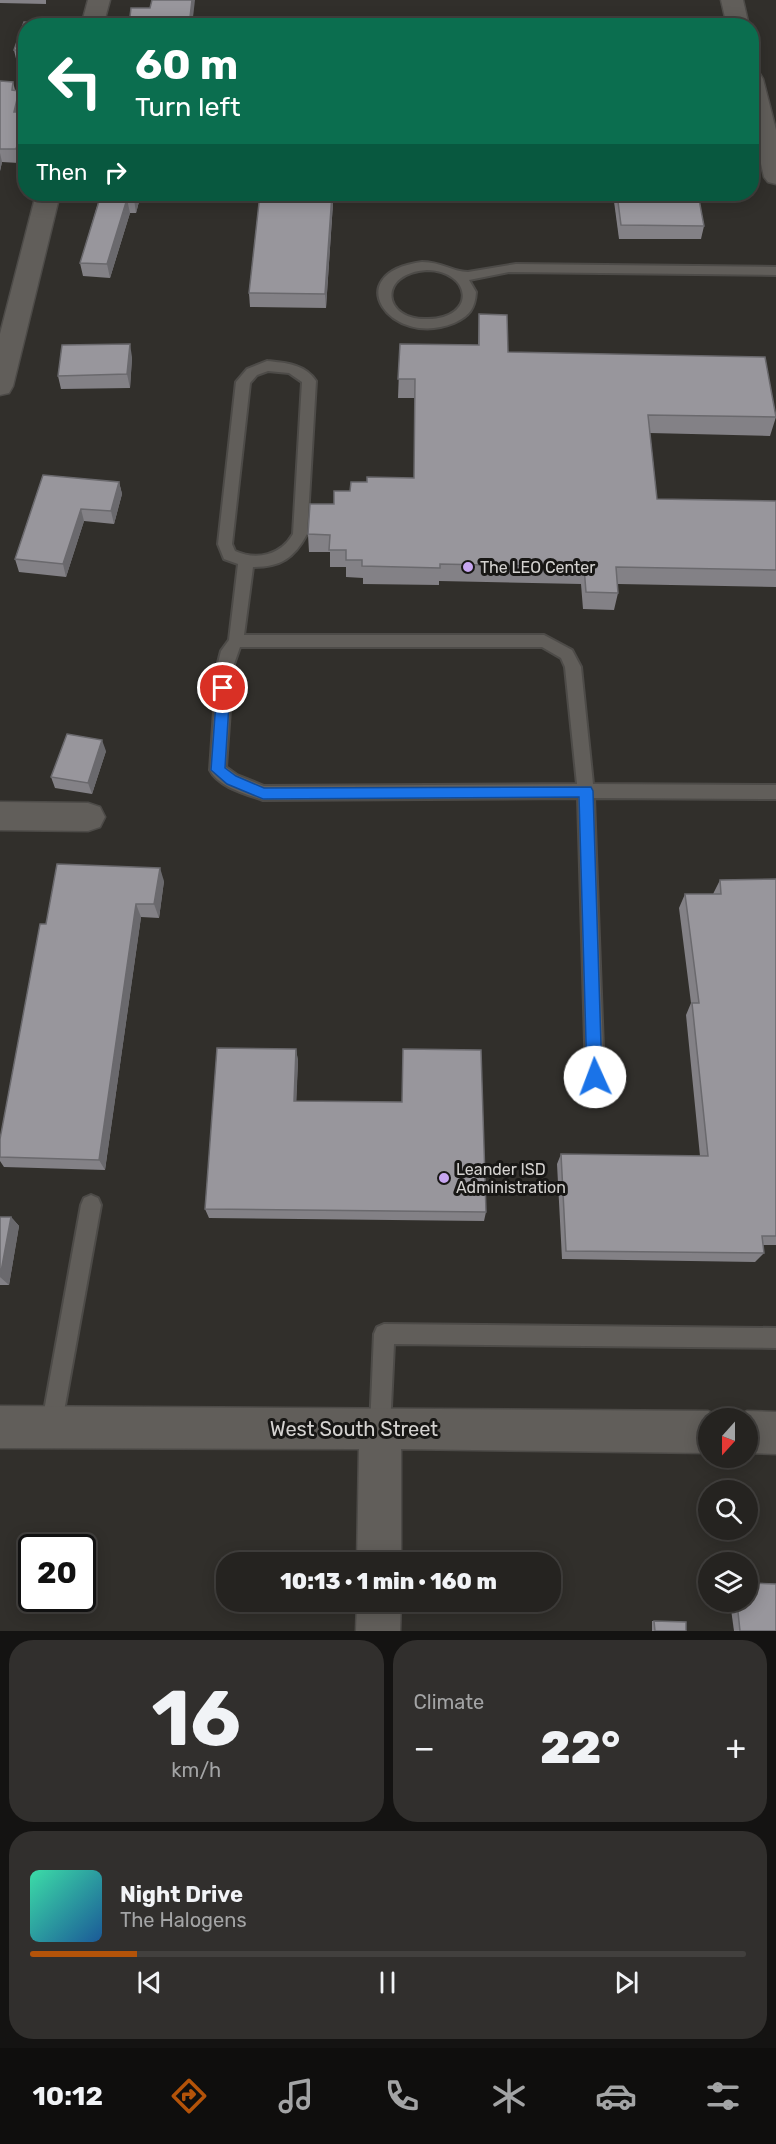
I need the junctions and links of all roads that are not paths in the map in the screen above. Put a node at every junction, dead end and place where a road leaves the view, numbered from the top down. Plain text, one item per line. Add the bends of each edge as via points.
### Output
1 (99, 0) edge
2 (732, 0) edge
3 (94, 18) edge
4 (736, 18) edge
5 (759, 108) edge
6 (776, 177) edge
7 (46, 201) edge
8 (776, 271) edge
9 (460, 276) junction
10 (0, 386) edge
11 (246, 562) junction
12 (236, 641) junction
13 (586, 791) junction
14 (776, 792) edge
15 (0, 816) edge
16 (88, 817) dead end
17 (595, 1077) dead end
18 (91, 1205) dead end
19 (776, 1338) edge
20 (0, 1427) edge
21 (380, 1428) junction
22 (51, 1429) junction
23 (698, 1432) edge
24 (758, 1432) edge
25 (776, 1433) edge
26 (379, 1552) edge
27 (379, 1612) edge
28 (378, 1631) edge

1 - 3 street
2 - 4 street
5 - 6 street
7 - 10 street
8 - 9 lane via 512,268
9 - 9 lane via 430,266 406,270 388,282 383,292 386,304 394,314 408,321 442,323 468,308 472,297
11 - 11 lane via 275,558 290,550 300,534 309,381 303,373 288,368 267,366 252,372 243,382 225,544 229,555
11 - 12 lane
12 - 13 lane via 544,641 567,654 573,667
12 - 13 lane via 225,667 218,770 252,789 263,793
13 - 14 lane
13 - 17 lane
15 - 16 street
18 - 22 lane
19 - 21 lane via 384,1334
20 - 22 street, West South Street
21 - 22 street, West South Street
21 - 23 street, West South Street
21 - 26 street
24 - 25 street
27 - 28 street

